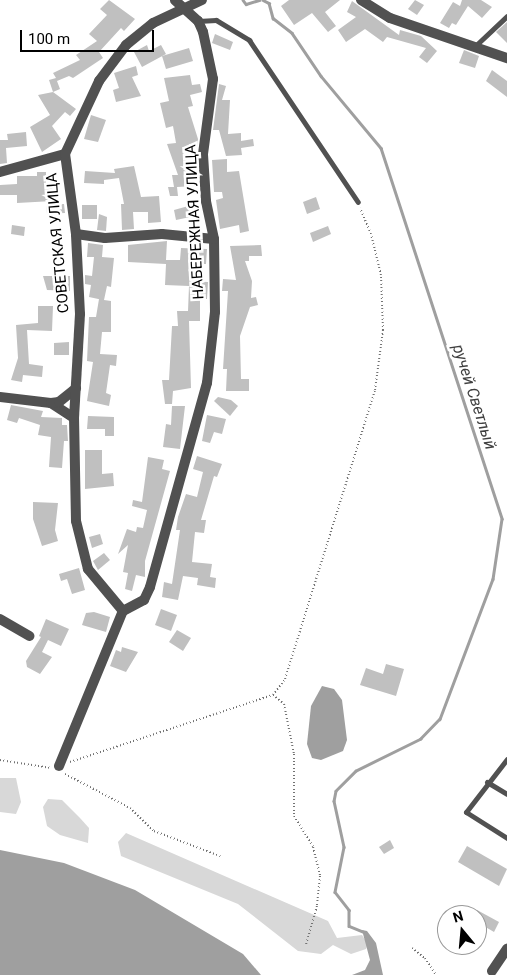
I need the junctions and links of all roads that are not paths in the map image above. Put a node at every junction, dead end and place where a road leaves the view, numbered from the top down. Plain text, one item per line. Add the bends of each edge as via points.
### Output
1 (175, 0) edge
2 (202, 0) edge
3 (361, 0) edge
4 (183, 8) junction
5 (507, 16) edge
6 (198, 21) junction
7 (474, 47) junction
8 (506, 57) edge
9 (65, 154) junction
10 (0, 172) edge
11 (358, 202) road end
12 (76, 234) junction
13 (214, 239) junction
14 (76, 388) junction
15 (0, 397) edge
16 (51, 403) junction
17 (74, 418) junction
18 (123, 612) junction
19 (0, 619) edge
20 (30, 636) dead end
21 (507, 759) edge
22 (59, 766) road end
23 (487, 782) junction
24 (507, 794) edge
25 (507, 838) edge
26 (507, 949) edge
27 (492, 971) dead end

1 - 4 street
2 - 4 street, СОВЕТСКАЯ УЛИЦА
3 - 7 street via 390,18
4 - 6 street
4 - 9 street, СОВЕТСКАЯ УЛИЦА via 138,34 112,61
5 - 7 lane
6 - 11 lane via 216,20 249,40
6 - 13 street, НАБЕРЕЖНАЯ УЛИЦА via 212,79 204,154 206,201
7 - 8 street
9 - 10 street, СОВЕТСКАЯ УЛИЦА
9 - 12 street, СОВЕТСКАЯ УЛИЦА
12 - 13 street via 105,238 162,234
12 - 14 street, СОВЕТСКАЯ УЛИЦА via 80,314
13 - 18 street, НАБЕРЕЖНАЯ УЛИЦА via 215,312 207,383 148,595
14 - 16 street via 59,402
14 - 17 street, СОВЕТСКАЯ УЛИЦА
15 - 16 street
16 - 17 street
17 - 18 street, СОВЕТСКАЯ УЛИЦА via 74,507 84,559 96,581
18 - 22 street
19 - 20 street
21 - 23 lane
23 - 24 lane
23 - 25 lane via 466,812
26 - 27 street

